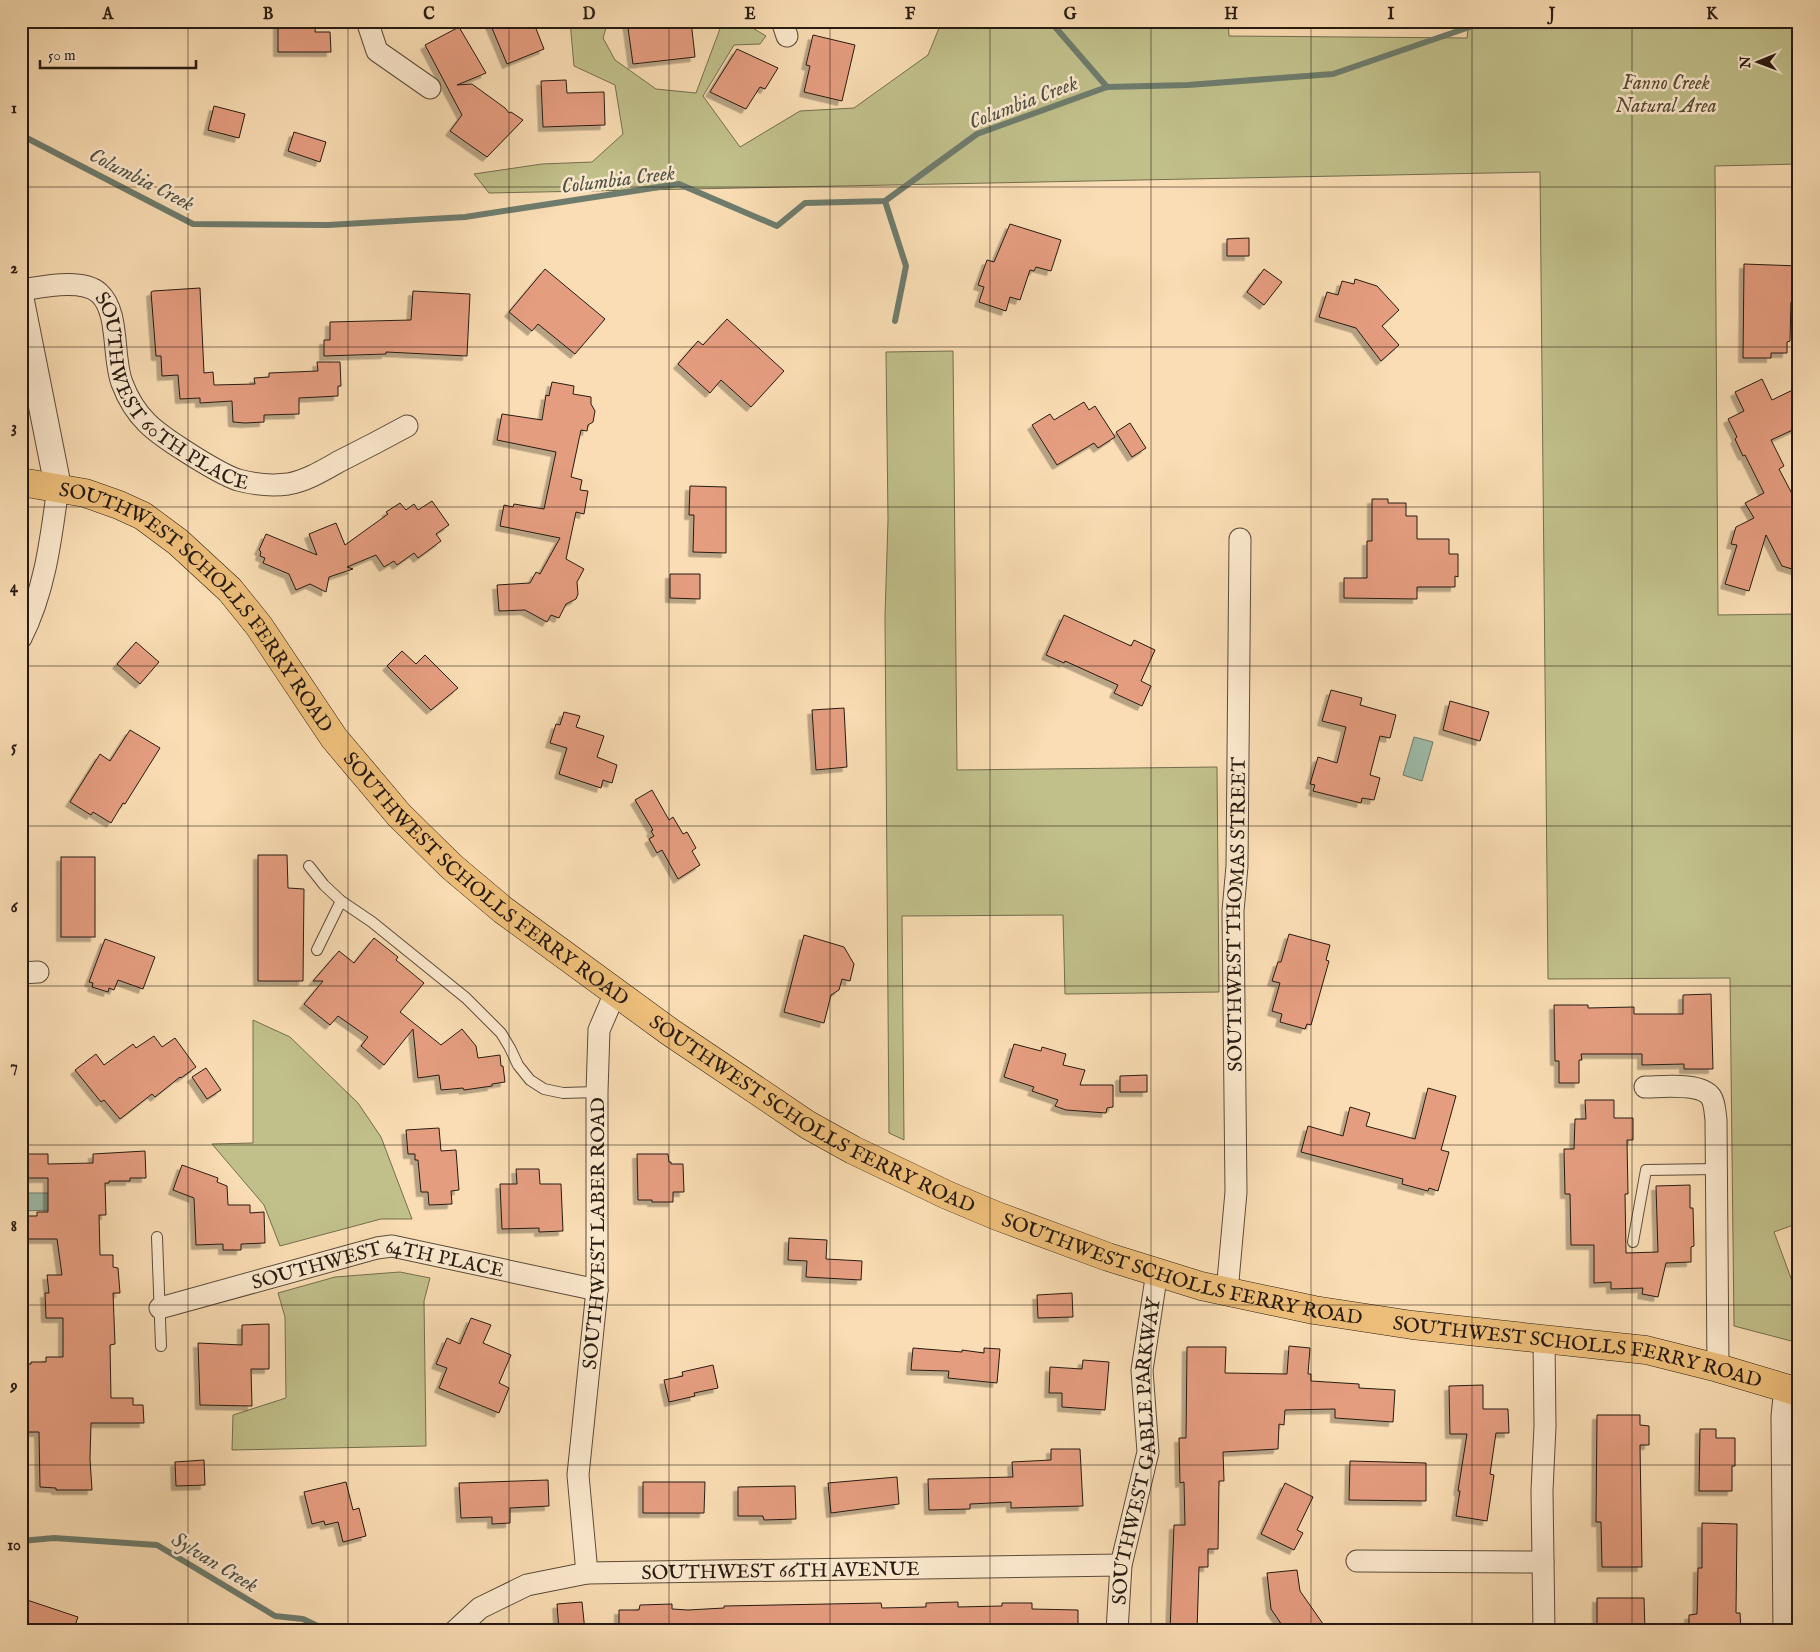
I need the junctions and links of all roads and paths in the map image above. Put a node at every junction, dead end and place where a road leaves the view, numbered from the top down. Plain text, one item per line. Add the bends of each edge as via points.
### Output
1 (367, 21) edge
2 (430, 88) dead end
3 (21, 290) edge
4 (21, 301) edge
5 (407, 426) dead end
6 (21, 482) edge
7 (58, 487) junction
8 (1240, 539) dead end
9 (21, 638) edge
10 (309, 866) dead end
11 (341, 901) junction
12 (318, 950) dead end
13 (615, 993) junction
14 (1644, 1087) dead end
15 (597, 1092) junction
16 (1717, 1169) junction
17 (157, 1237) dead end
18 (1633, 1242) dead end
19 (1157, 1272) junction
20 (597, 1290) junction
21 (1227, 1292) junction
22 (160, 1308) junction
23 (1544, 1340) junction
24 (161, 1346) dead end
25 (1718, 1368) junction
26 (1792, 1390) edge
27 (1357, 1561) dead end
28 (1543, 1562) junction
29 (1121, 1565) junction
30 (587, 1573) junction
31 (1792, 1592) edge
32 (455, 1631) edge
33 (1117, 1631) edge
34 (1544, 1631) edge
35 (1784, 1631) edge

1 - 2 street via 377,51
3 - 5 street, SOUTHWEST 60TH PLACE via 81,285 98,292 108,305 122,383 144,422 199,460 237,479 261,484 288,484 315,474
4 - 7 street
6 - 7 main road, SOUTHWEST SCHOLLS FERRY ROAD
7 - 9 street via 41,587
7 - 13 main road, SOUTHWEST SCHOLLS FERRY ROAD via 85,493 143,516 197,558 230,590 259,626 334,738 399,815 477,890
8 - 21 street, SOUTHWEST THOMAS STREET via 1237,866 1233,912 1236,1192
10 - 11 lane
11 - 12 lane
11 - 15 lane via 466,998 501,1033 530,1080 544,1089 563,1093
13 - 15 street, SOUTHWEST LABER ROAD via 599,1030
13 - 19 main road, SOUTHWEST SCHOLLS FERRY ROAD via 724,1070 853,1150 947,1196 1108,1257
14 - 16 street via 1698,1088 1710,1096 1716,1120
15 - 20 street, SOUTHWEST LABER ROAD
16 - 18 lane via 1646,1170
16 - 25 street
17 - 22 lane
19 - 21 main road, SOUTHWEST SCHOLLS FERRY ROAD
19 - 29 street, SOUTHWEST GABLE PARKWAY via 1142,1370 1148,1452
20 - 22 street, SOUTHWEST 64TH PLACE via 392,1246
20 - 30 street, SOUTHWEST LABER ROAD via 578,1475
21 - 23 main road, SOUTHWEST SCHOLLS FERRY ROAD via 1412,1326
22 - 24 lane
23 - 25 main road, SOUTHWEST SCHOLLS FERRY ROAD via 1646,1350
23 - 28 street
25 - 26 main road, SOUTHWEST SCHOLLS FERRY ROAD
26 - 31 street via 1782,1416
27 - 28 street
28 - 34 street
29 - 30 street, SOUTHWEST 66TH AVENUE
29 - 33 street, SOUTHWEST GABLE PARKWAY
30 - 32 street, SOUTHWEST 66TH AVENUE via 527,1585 480,1608
31 - 35 street

